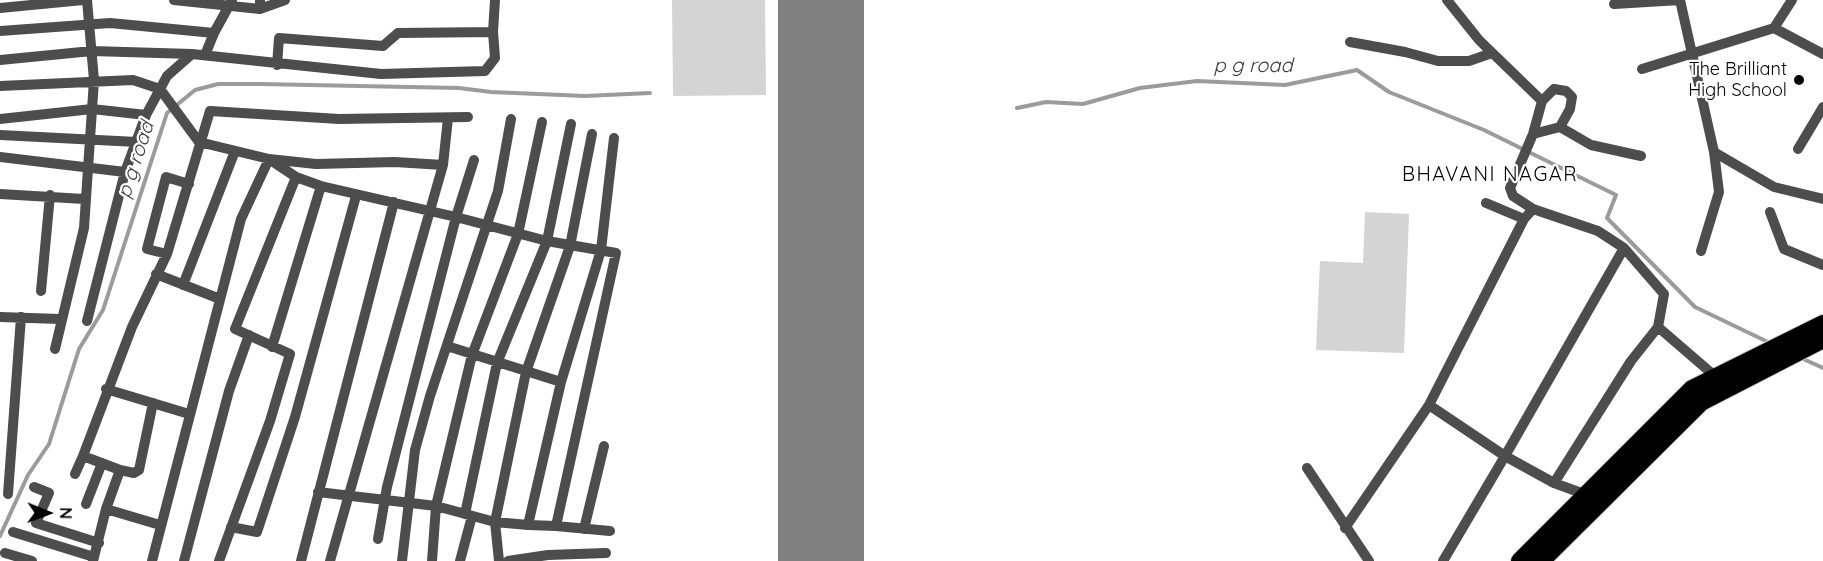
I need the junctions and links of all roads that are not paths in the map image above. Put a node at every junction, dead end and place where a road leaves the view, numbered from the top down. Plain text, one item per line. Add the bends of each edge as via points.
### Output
1 (85, 0) edge
2 (174, 0) edge
3 (285, 0) edge
4 (495, 0) edge
5 (1447, 0) edge
6 (1680, 0) edge
7 (1792, 0) edge
8 (230, 4) edge
9 (260, 4) edge
10 (1614, 4) dead end
11 (0, 8) edge
12 (88, 23) junction
13 (1774, 28) junction
14 (0, 31) edge
15 (493, 32) junction
16 (214, 33) junction
17 (1350, 42) dead end
18 (92, 51) junction
19 (1492, 53) junction
20 (1693, 53) junction
21 (192, 54) junction
22 (1823, 54) edge
23 (205, 55) junction
24 (0, 60) edge
25 (277, 65) junction
26 (1642, 69) dead end
27 (94, 80) junction
28 (0, 86) edge
29 (160, 89) junction
30 (1542, 100) junction
31 (1823, 107) edge
32 (92, 109) junction
33 (147, 115) junction
34 (448, 117) junction
35 (468, 117) dead end
36 (0, 118) edge
37 (511, 119) dead end
38 (542, 122) dead end
39 (571, 124) dead end
40 (1560, 127) junction
41 (592, 134) dead end
42 (1533, 134) junction
43 (0, 135) edge
44 (91, 138) junction
45 (614, 138) dead end
46 (136, 141) junction
47 (199, 142) junction
48 (1798, 149) dead end
49 (235, 151) junction
50 (1714, 152) junction
51 (1641, 156) dead end
52 (0, 157) edge
53 (269, 159) junction
54 (474, 160) dead end
55 (443, 165) junction
56 (88, 169) junction
57 (125, 172) junction
58 (296, 177) junction
59 (189, 184) junction
60 (321, 186) junction
61 (0, 194) edge
62 (50, 195) junction
63 (356, 196) junction
64 (84, 199) junction
65 (1823, 199) edge
66 (394, 202) junction
67 (1486, 202) dead end
68 (1533, 209) junction
69 (430, 211) junction
70 (1770, 212) dead end
71 (456, 217) junction
72 (1524, 219) junction
73 (488, 224) junction
74 (518, 234) junction
75 (547, 241) junction
76 (570, 246) junction
77 (1624, 248) junction
78 (602, 250) junction
79 (1701, 251) dead end
80 (167, 254) junction
81 (1823, 265) edge
82 (156, 274) junction
83 (183, 285) junction
84 (41, 291) dead end
85 (220, 299) junction
86 (0, 317) edge
87 (21, 317) junction
88 (60, 319) junction
89 (87, 321) dead end
90 (1823, 324) edge
91 (1658, 327) junction
92 (249, 335) junction
93 (1823, 339) edge
94 (447, 346) junction
95 (272, 347) junction
96 (55, 348) dead end
97 (472, 355) junction
98 (497, 363) junction
99 (1760, 364) junction
100 (526, 372) junction
101 (1716, 378) junction
102 (561, 382) junction
103 (106, 389) junction
104 (153, 403) junction
105 (1429, 405) junction
106 (189, 414) junction
107 (604, 446) dead end
108 (82, 456) junction
109 (1505, 456) junction
110 (102, 463) junction
111 (1307, 468) dead end
112 (120, 470) junction
113 (75, 474) dead end
114 (1554, 483) junction
115 (34, 487) dead end
116 (318, 492) junction
117 (8, 494) dead end
118 (1587, 495) junction
119 (348, 497) junction
120 (384, 501) junction
121 (86, 504) dead end
122 (408, 504) junction
123 (436, 506) junction
124 (106, 509) junction
125 (472, 516) junction
126 (495, 522) junction
127 (160, 525) junction
128 (528, 525) junction
129 (231, 526) junction
130 (556, 526) junction
131 (1345, 528) junction
132 (584, 529) junction
133 (610, 531) dead end
134 (13, 532) dead end
135 (378, 539) dead end
136 (99, 543) junction
137 (5, 553) dead end
138 (606, 553) dead end
139 (94, 559) edge
140 (32, 561) edge
141 (152, 561) edge
142 (184, 561) edge
143 (219, 561) edge
144 (301, 561) edge
145 (330, 561) edge
146 (402, 561) edge
147 (432, 561) edge
148 (460, 561) edge
149 (499, 561) edge
150 (508, 561) edge
151 (1369, 561) edge
152 (1443, 561) edge
153 (1520, 561) edge
154 (1541, 561) edge

1 - 11 street
1 - 12 street
2 - 8 street
3 - 9 street
4 - 15 street
5 - 19 street
6 - 10 street
6 - 20 street
7 - 13 street
8 - 9 street
8 - 16 street
12 - 14 street
12 - 16 street
12 - 18 street
13 - 20 street
13 - 22 street
15 - 25 street via 398,33 383,46 279,38
15 - 25 street via 495,58 485,71 381,74
16 - 23 street
17 - 19 street via 1438,62 1469,61
18 - 21 street
18 - 24 street
18 - 27 street
19 - 30 street
20 - 26 street
20 - 50 street
21 - 23 street
21 - 29 street via 167,76
23 - 25 street
27 - 28 street
27 - 29 street via 133,80
27 - 32 street
29 - 33 street
29 - 47 street
30 - 40 street via 1554,89 1566,91 1572,97
30 - 42 street
31 - 48 street
32 - 33 street
32 - 36 street
32 - 44 street
33 - 46 street
34 - 35 street
34 - 47 street via 339,119 210,111
34 - 55 street
37 - 73 street
38 - 74 street
39 - 75 street
40 - 42 street
40 - 51 street via 1591,145
41 - 76 street
42 - 68 street via 1510,188 1513,196
43 - 44 street
44 - 46 street
44 - 56 street
45 - 78 street
46 - 57 street
47 - 49 street
47 - 59 street
49 - 53 street
49 - 83 street
50 - 65 street via 1774,187
50 - 79 street via 1719,192
52 - 56 street
53 - 55 street via 316,164
53 - 58 street
53 - 85 street via 241,219
54 - 71 street
55 - 69 street
56 - 57 street
56 - 64 street
57 - 89 street
58 - 60 street
58 - 92 street via 235,329
59 - 80 street
59 - 80 street via 166,177 147,249
60 - 63 street
60 - 95 street
61 - 62 street
62 - 64 street
62 - 84 street
63 - 66 street
63 - 129 street via 295,417 257,532
64 - 88 street via 84,228
66 - 69 street
66 - 116 street
67 - 72 street
68 - 72 street
68 - 77 street via 1598,231
69 - 71 street
69 - 119 street
70 - 81 street via 1784,249
71 - 73 street
71 - 120 street
72 - 105 street
73 - 74 street
73 - 94 street
74 - 75 street
74 - 97 street
75 - 76 street
75 - 98 street
76 - 78 street
76 - 100 street
77 - 91 street via 1664,294
77 - 109 street
78 - 102 street
78 - 130 street via 616,253
80 - 82 street
82 - 83 street
82 - 103 street
83 - 85 street
85 - 106 street
86 - 87 street
87 - 88 street
87 - 117 street
88 - 96 street
90 - 99 highway
91 - 101 street
91 - 114 street via 1631,361
92 - 95 street
92 - 142 street via 229,391
93 - 99 highway
94 - 97 street
94 - 122 street via 415,450
95 - 129 street via 290,354
97 - 98 street
97 - 123 street
98 - 100 street
98 - 125 street via 465,514
99 - 101 highway
99 - 154 highway via 1701,402
100 - 102 street
100 - 126 street
101 - 118 highway via 1692,389
102 - 128 street
103 - 104 street
103 - 108 street
104 - 106 street
104 - 112 street via 139,470
105 - 109 street
105 - 131 street
106 - 127 street
107 - 132 street
108 - 110 street
108 - 113 street
109 - 114 street
109 - 152 street
110 - 112 street
110 - 121 street
111 - 131 street
112 - 124 street
114 - 118 street
115 - 136 street via 49,493 36,523
116 - 119 street
116 - 144 street
118 - 153 highway
119 - 120 street
119 - 145 street
120 - 122 street
120 - 135 street
122 - 123 street
122 - 146 street
123 - 125 street
123 - 147 street
124 - 127 street
124 - 136 street
125 - 126 street
125 - 148 street
126 - 128 street
126 - 149 street
127 - 141 street
128 - 130 street
129 - 143 street
130 - 132 street
131 - 151 street
132 - 133 street
134 - 139 street
136 - 139 street
137 - 140 street
138 - 150 street

